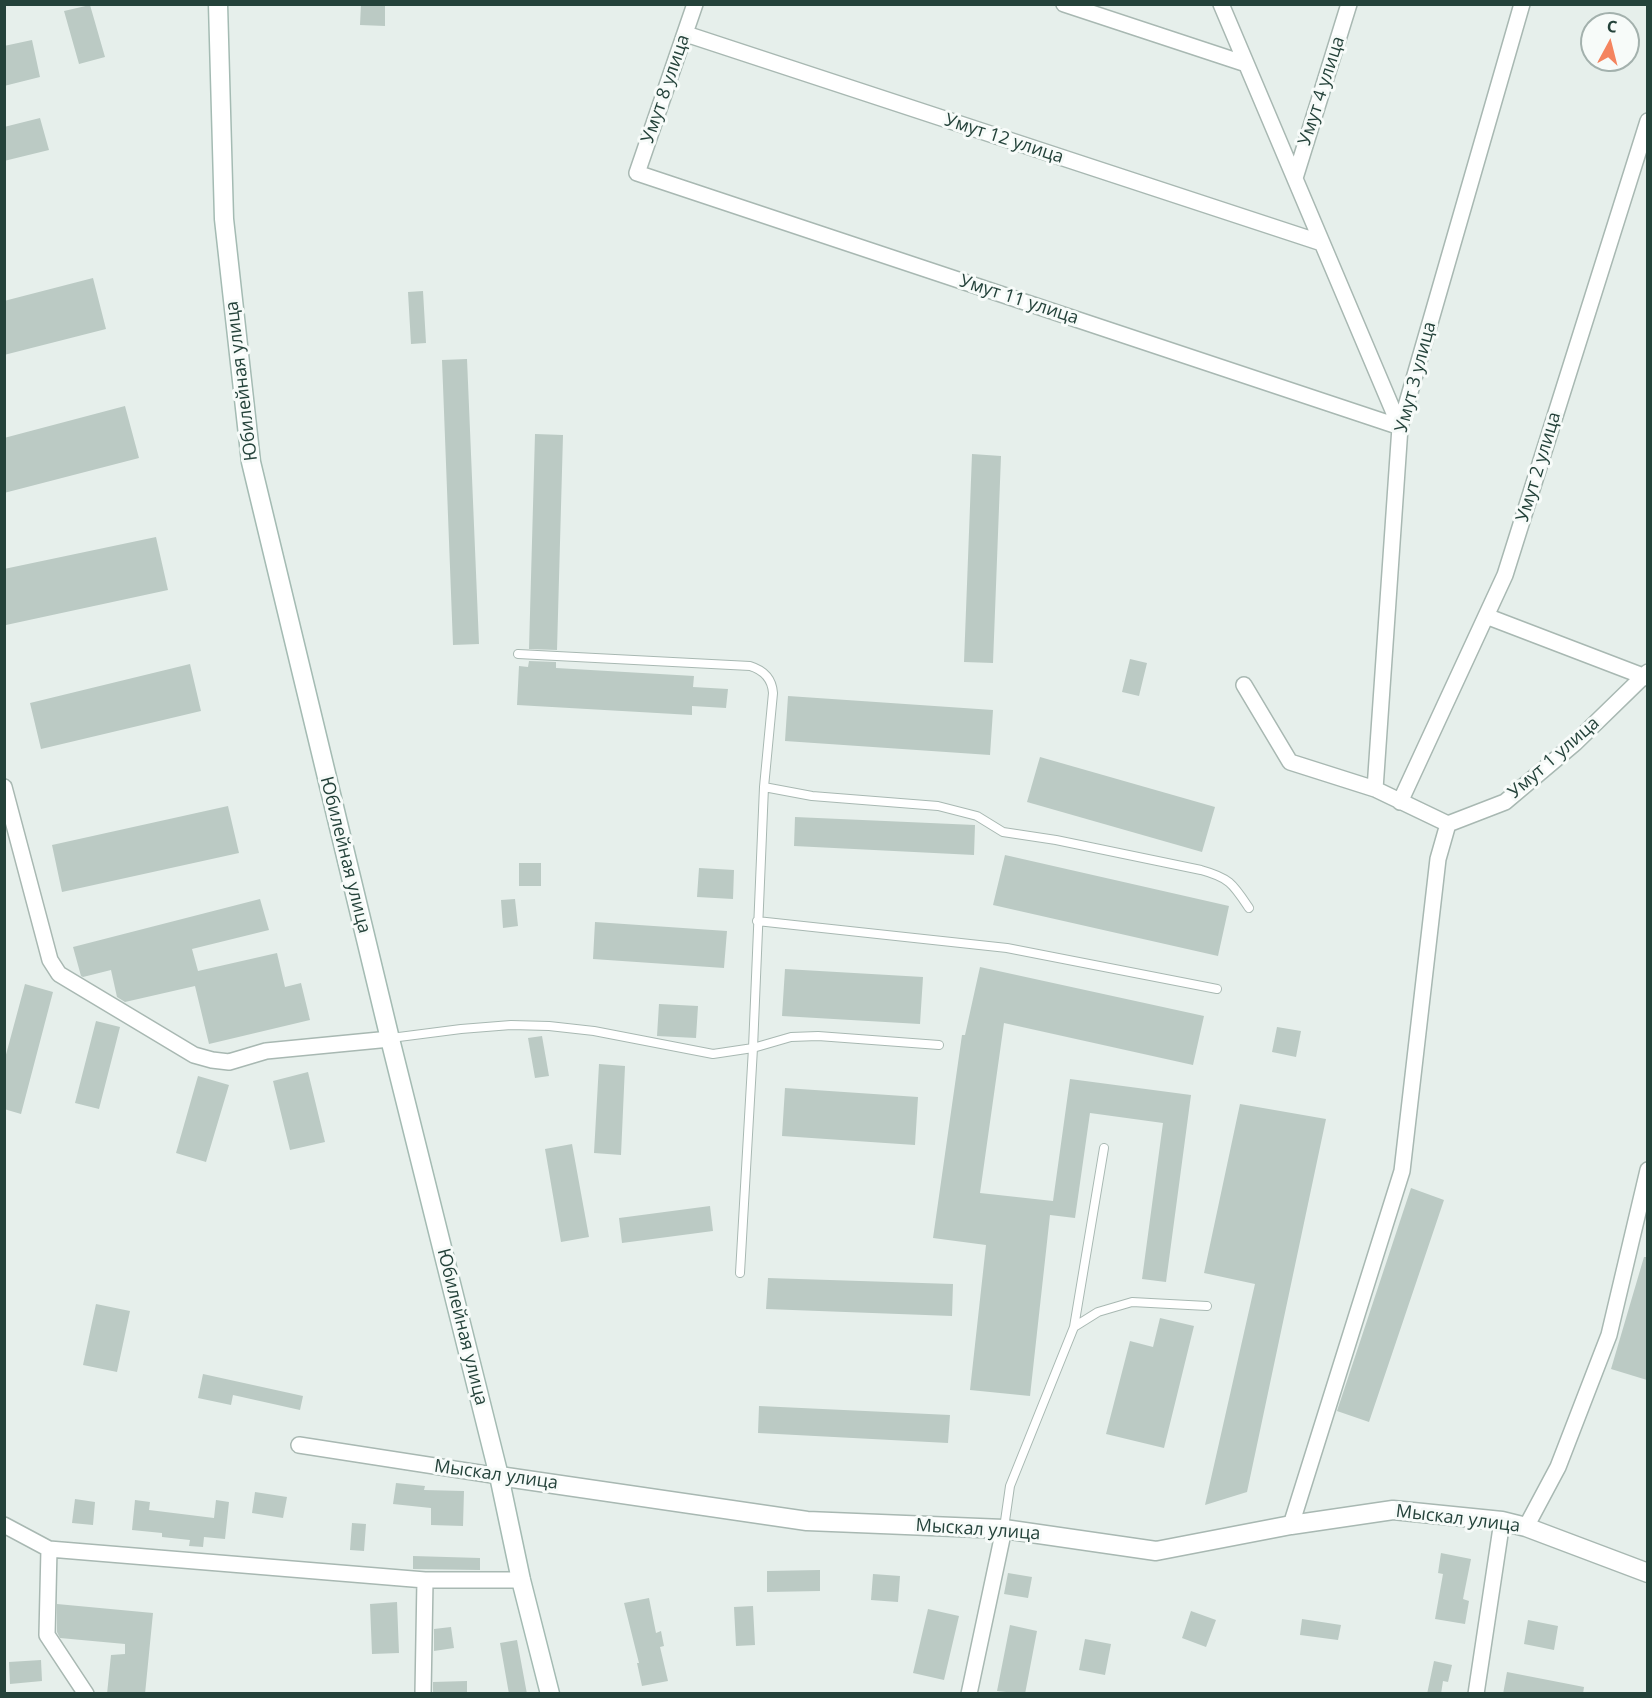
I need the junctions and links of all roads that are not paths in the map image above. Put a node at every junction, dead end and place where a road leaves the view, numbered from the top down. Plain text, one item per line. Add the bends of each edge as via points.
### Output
1 (218, 4) edge
2 (695, 4) edge
3 (1064, 4) edge
4 (1221, 4) edge
5 (1349, 4) edge
6 (1522, 4) edge
7 (686, 34) junction
8 (1246, 64) junction
9 (1647, 121) edge
10 (638, 173) joint
11 (1294, 178) junction
12 (1322, 243) junction
13 (1400, 427) junction
14 (1486, 616) junction
15 (518, 654) dead end
16 (1646, 675) edge
17 (1244, 685) dead end
18 (4, 787) edge
19 (764, 787) junction
20 (1375, 789) junction
21 (1400, 802) junction
22 (1448, 824) junction
23 (10, 835) edge
24 (1249, 908) dead end
25 (757, 921) junction
26 (1216, 989) dead end
27 (390, 1039) junction
28 (939, 1045) dead end
29 (753, 1048) junction
30 (1104, 1148) dead end
31 (1647, 1170) edge
32 (740, 1273) dead end
33 (1207, 1306) dead end
34 (1074, 1327) junction
35 (299, 1445) dead end
36 (499, 1476) junction
37 (1502, 1521) junction
38 (4, 1525) edge
39 (1291, 1526) junction
40 (1526, 1527) junction
41 (1004, 1529) junction
42 (50, 1549) junction
43 (1647, 1573) edge
44 (425, 1580) junction
45 (521, 1580) junction
46 (86, 1694) edge
47 (423, 1694) edge
48 (550, 1694) edge
49 (969, 1694) edge
50 (1476, 1694) edge

1 - 27 main road, Юбилейная улица via 224,219 250,462
2 - 7 street, Умут 8 улица
3 - 8 street
4 - 8 street
5 - 11 street, Умут 4 улица
6 - 13 street, Умут 3 улица
7 - 10 street, Умут 8 улица
7 - 12 street, Умут 12 улица
8 - 11 street
9 - 14 street, Умут 2 улица via 1504,575
10 - 13 street, Умут 11 улица
11 - 12 street
12 - 13 street
13 - 20 street, Умут 3 улица
14 - 16 street
14 - 21 street, Умут 2 улица
15 - 19 lane via 758,668 772,686
16 - 22 street, Умут 1 улица via 1575,743 1505,802
17 - 20 street via 1290,762
18 - 23 street
19 - 24 lane via 812,796 938,806 977,816 1003,832 1201,870 1230,882
19 - 25 lane
20 - 21 street
21 - 22 street
22 - 39 street via 1438,859 1402,1171
23 - 27 street via 50,960 59,975 194,1055 229,1062 266,1052
25 - 26 lane via 1007,948
25 - 29 lane
27 - 29 lane via 511,1025 594,1031 713,1054
27 - 36 main road, Юбилейная улица
28 - 29 lane via 818,1036 791,1037
29 - 32 lane
30 - 34 lane
31 - 40 street via 1609,1335 1558,1467
33 - 34 lane via 1132,1302 1098,1312
34 - 41 lane via 1010,1486
35 - 36 street, Мыскал улица
36 - 41 main road, Мыскал улица via 807,1521
36 - 45 main road, Юбилейная улица
37 - 39 main road, Мыскал улица via 1393,1510
37 - 40 main road, Мыскал улица
37 - 50 street
38 - 42 street
39 - 41 main road, Мыскал улица via 1156,1551
40 - 43 main road, Мыскал улица
41 - 49 street
42 - 44 street
42 - 46 street via 47,1635
44 - 45 street
44 - 47 street
45 - 48 main road, Юбилейная улица

